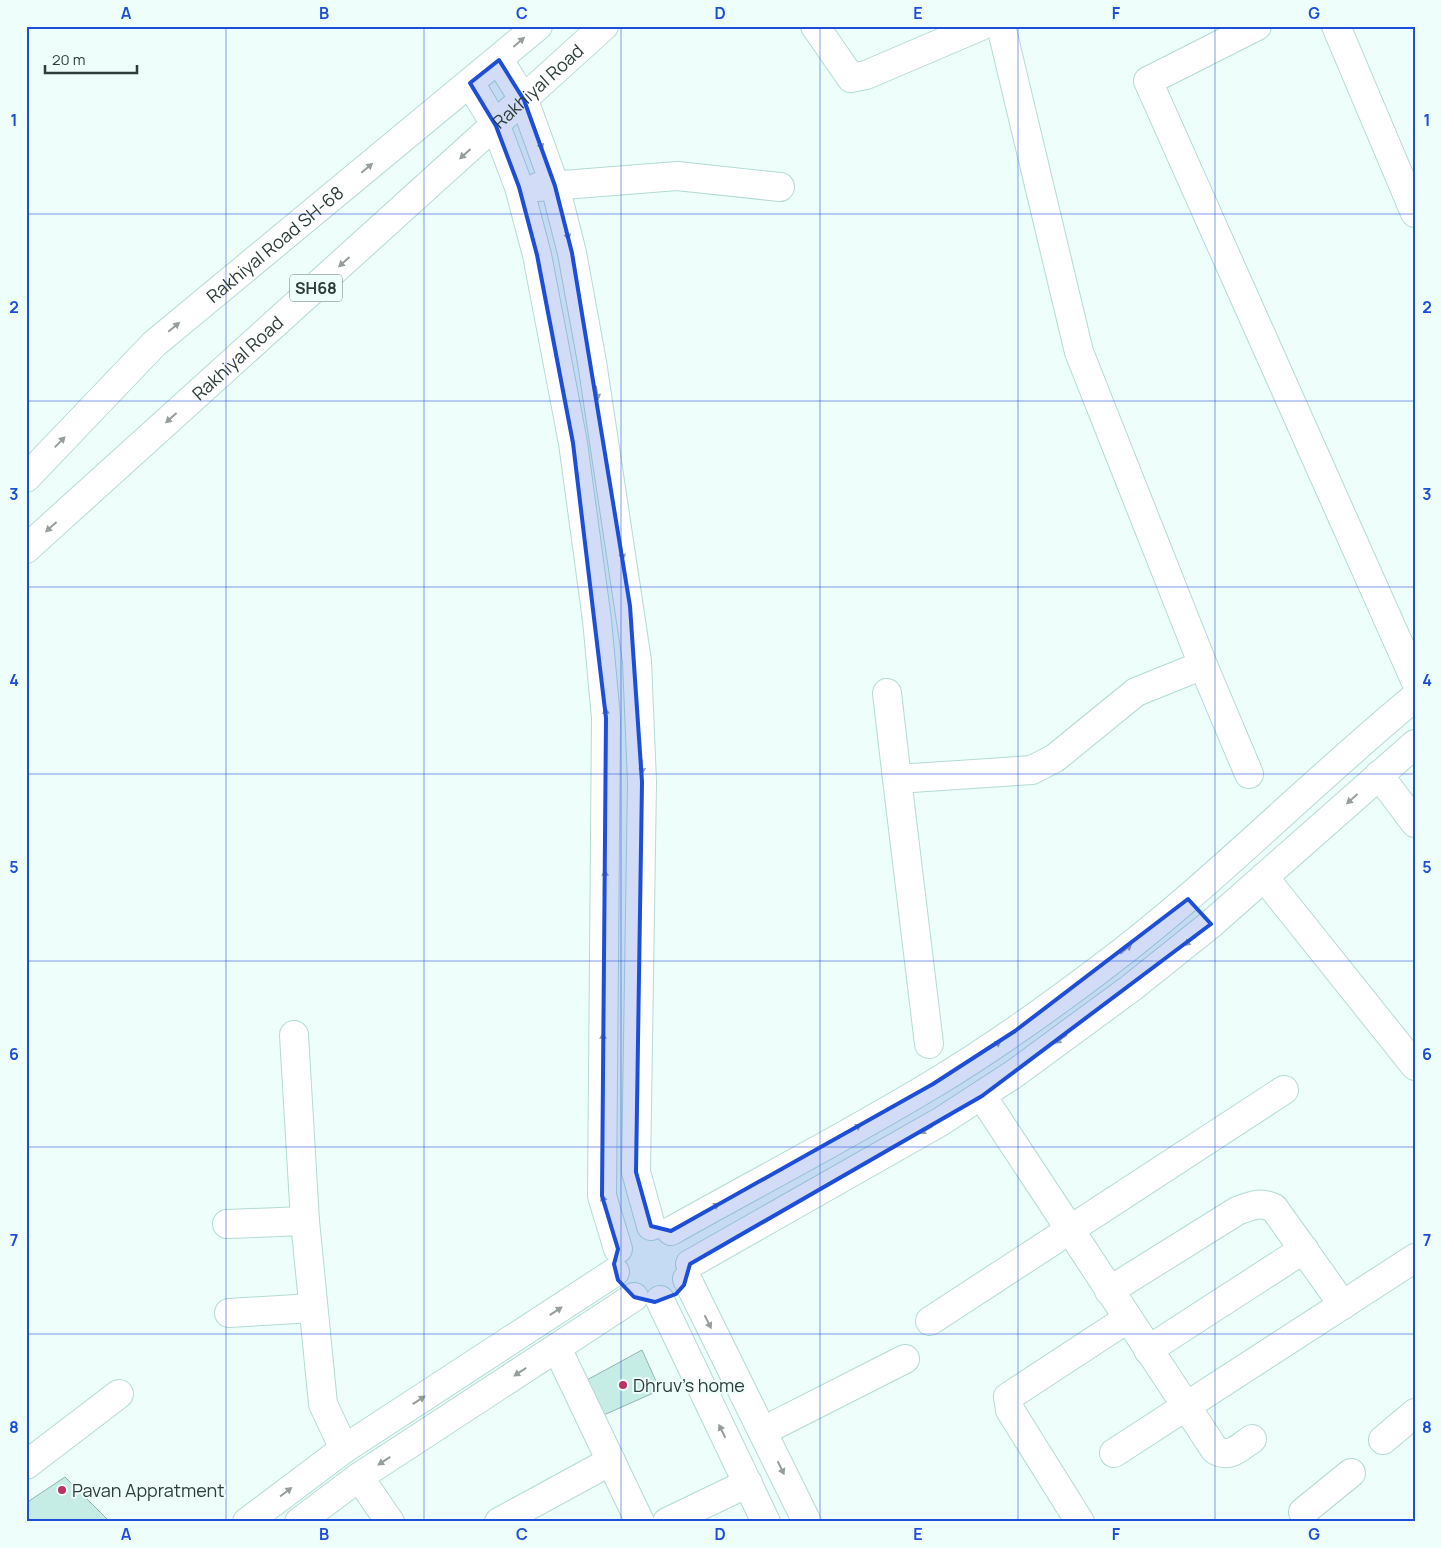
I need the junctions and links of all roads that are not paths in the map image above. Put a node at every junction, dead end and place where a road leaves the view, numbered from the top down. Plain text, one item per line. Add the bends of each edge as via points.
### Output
1 (538, 26) edge
2 (604, 26) edge
3 (815, 26) edge
4 (981, 26) edge
5 (1001, 26) edge
6 (1257, 26) edge
7 (1336, 26) edge
8 (499, 60) junction
9 (470, 83) junction
10 (524, 100) junction
11 (496, 126) junction
12 (555, 186) junction
13 (519, 187) junction
14 (780, 187) dead end
15 (1415, 213) edge
16 (26, 478) edge
17 (26, 548) edge
18 (1203, 665) junction
19 (1415, 680) edge
20 (887, 693) dead end
21 (1415, 697) edge
22 (1415, 744) edge
23 (1249, 774) dead end
24 (1378, 775) junction
25 (897, 779) junction
26 (1415, 823) edge
27 (1264, 877) junction
28 (1188, 899) junction
29 (1211, 924) junction
30 (294, 1035) dead end
31 (929, 1044) dead end
32 (1415, 1066) edge
33 (1284, 1090) dead end
34 (982, 1096) junction
35 (305, 1221) junction
36 (227, 1224) dead end
37 (661, 1228) junction
38 (1070, 1231) junction
39 (1304, 1249) junction
40 (1415, 1258) edge
41 (616, 1260) junction
42 (688, 1271) junction
43 (1109, 1292) junction
44 (647, 1299) junction
45 (1343, 1305) junction
46 (313, 1308) junction
47 (228, 1313) dead end
48 (1127, 1319) junction
49 (930, 1321) dead end
50 (557, 1348) junction
51 (1148, 1350) junction
52 (905, 1359) dead end
53 (119, 1394) dead end
54 (1186, 1408) junction
55 (1415, 1413) edge
56 (763, 1431) junction
57 (1252, 1439) dead end
58 (1383, 1440) dead end
59 (344, 1449) junction
60 (1114, 1453) dead end
61 (611, 1461) junction
62 (26, 1465) edge
63 (1351, 1473) dead end
64 (358, 1477) junction
65 (748, 1483) junction
66 (1301, 1519) edge
67 (247, 1522) edge
68 (299, 1522) edge
69 (390, 1522) edge
70 (498, 1522) edge
71 (640, 1522) edge
72 (667, 1522) edge
73 (766, 1522) edge
74 (807, 1522) edge
75 (1080, 1522) edge

8 -> 1 street, Rakhiyal Road SH-68
2 - 10 street, Rakhiyal Road / SH68
3 - 4 street via 851,78 866,75
5 - 18 street via 1079,352
6 - 19 street via 1148,81
7 - 15 street
8 - 9 street, Rakhiyal Road SH-68
8 - 10 street
9 - 11 street
16 -> 9 street, Rakhiyal Road SH-68 via 154,344
10 - 11 street, Rakhiyal Road / SH68
10 -> 12 street
11 - 13 street
11 -> 17 street, Rakhiyal Road / SH68
12 - 13 street
12 - 14 street via 677,176
12 -> 37 street via 572,253 592,362 637,661 642,782 636,1172
41 -> 13 street via 602,1196 606,718 597,620 573,443 537,255
18 - 23 street
18 - 25 street via 1136,692 1055,758 1032,770
20 - 25 street
21 - 28 street via 1356,746
22 - 24 street
24 - 26 street
24 -> 27 street
25 - 31 street
27 - 29 street
27 - 32 street
28 - 29 street
37 -> 28 street via 933,1084 1102,968
29 -> 34 street via 1131,988
30 - 35 street
33 - 38 street
34 - 38 street
34 -> 42 street
35 - 36 street
35 - 46 street
37 - 41 street via 641,1228 631,1232
37 - 42 street via 683,1242
38 - 43 street
38 - 49 street
39 - 43 street via 1274,1208 1266,1204 1253,1205 1237,1211
39 - 45 street
39 - 51 street
40 - 45 street
41 - 44 street via 622,1287
59 -> 41 street
42 - 44 street via 676,1294
42 -> 56 street
43 - 48 street
44 - 50 street
65 -> 44 street
45 - 54 street
46 - 47 street
46 - 59 street via 323,1404
48 - 51 street
48 - 75 street via 1008,1397 1010,1410
50 - 61 street
50 -> 64 street
51 - 54 street
52 - 56 street
53 - 62 street
54 - 57 street via 1215,1450 1222,1454 1230,1454
54 - 60 street
55 - 58 street
56 -> 74 street
67 -> 59 street
61 - 70 street
61 - 71 street
63 - 66 street
64 - 68 street
64 - 69 street
65 - 72 street
65 - 73 street

